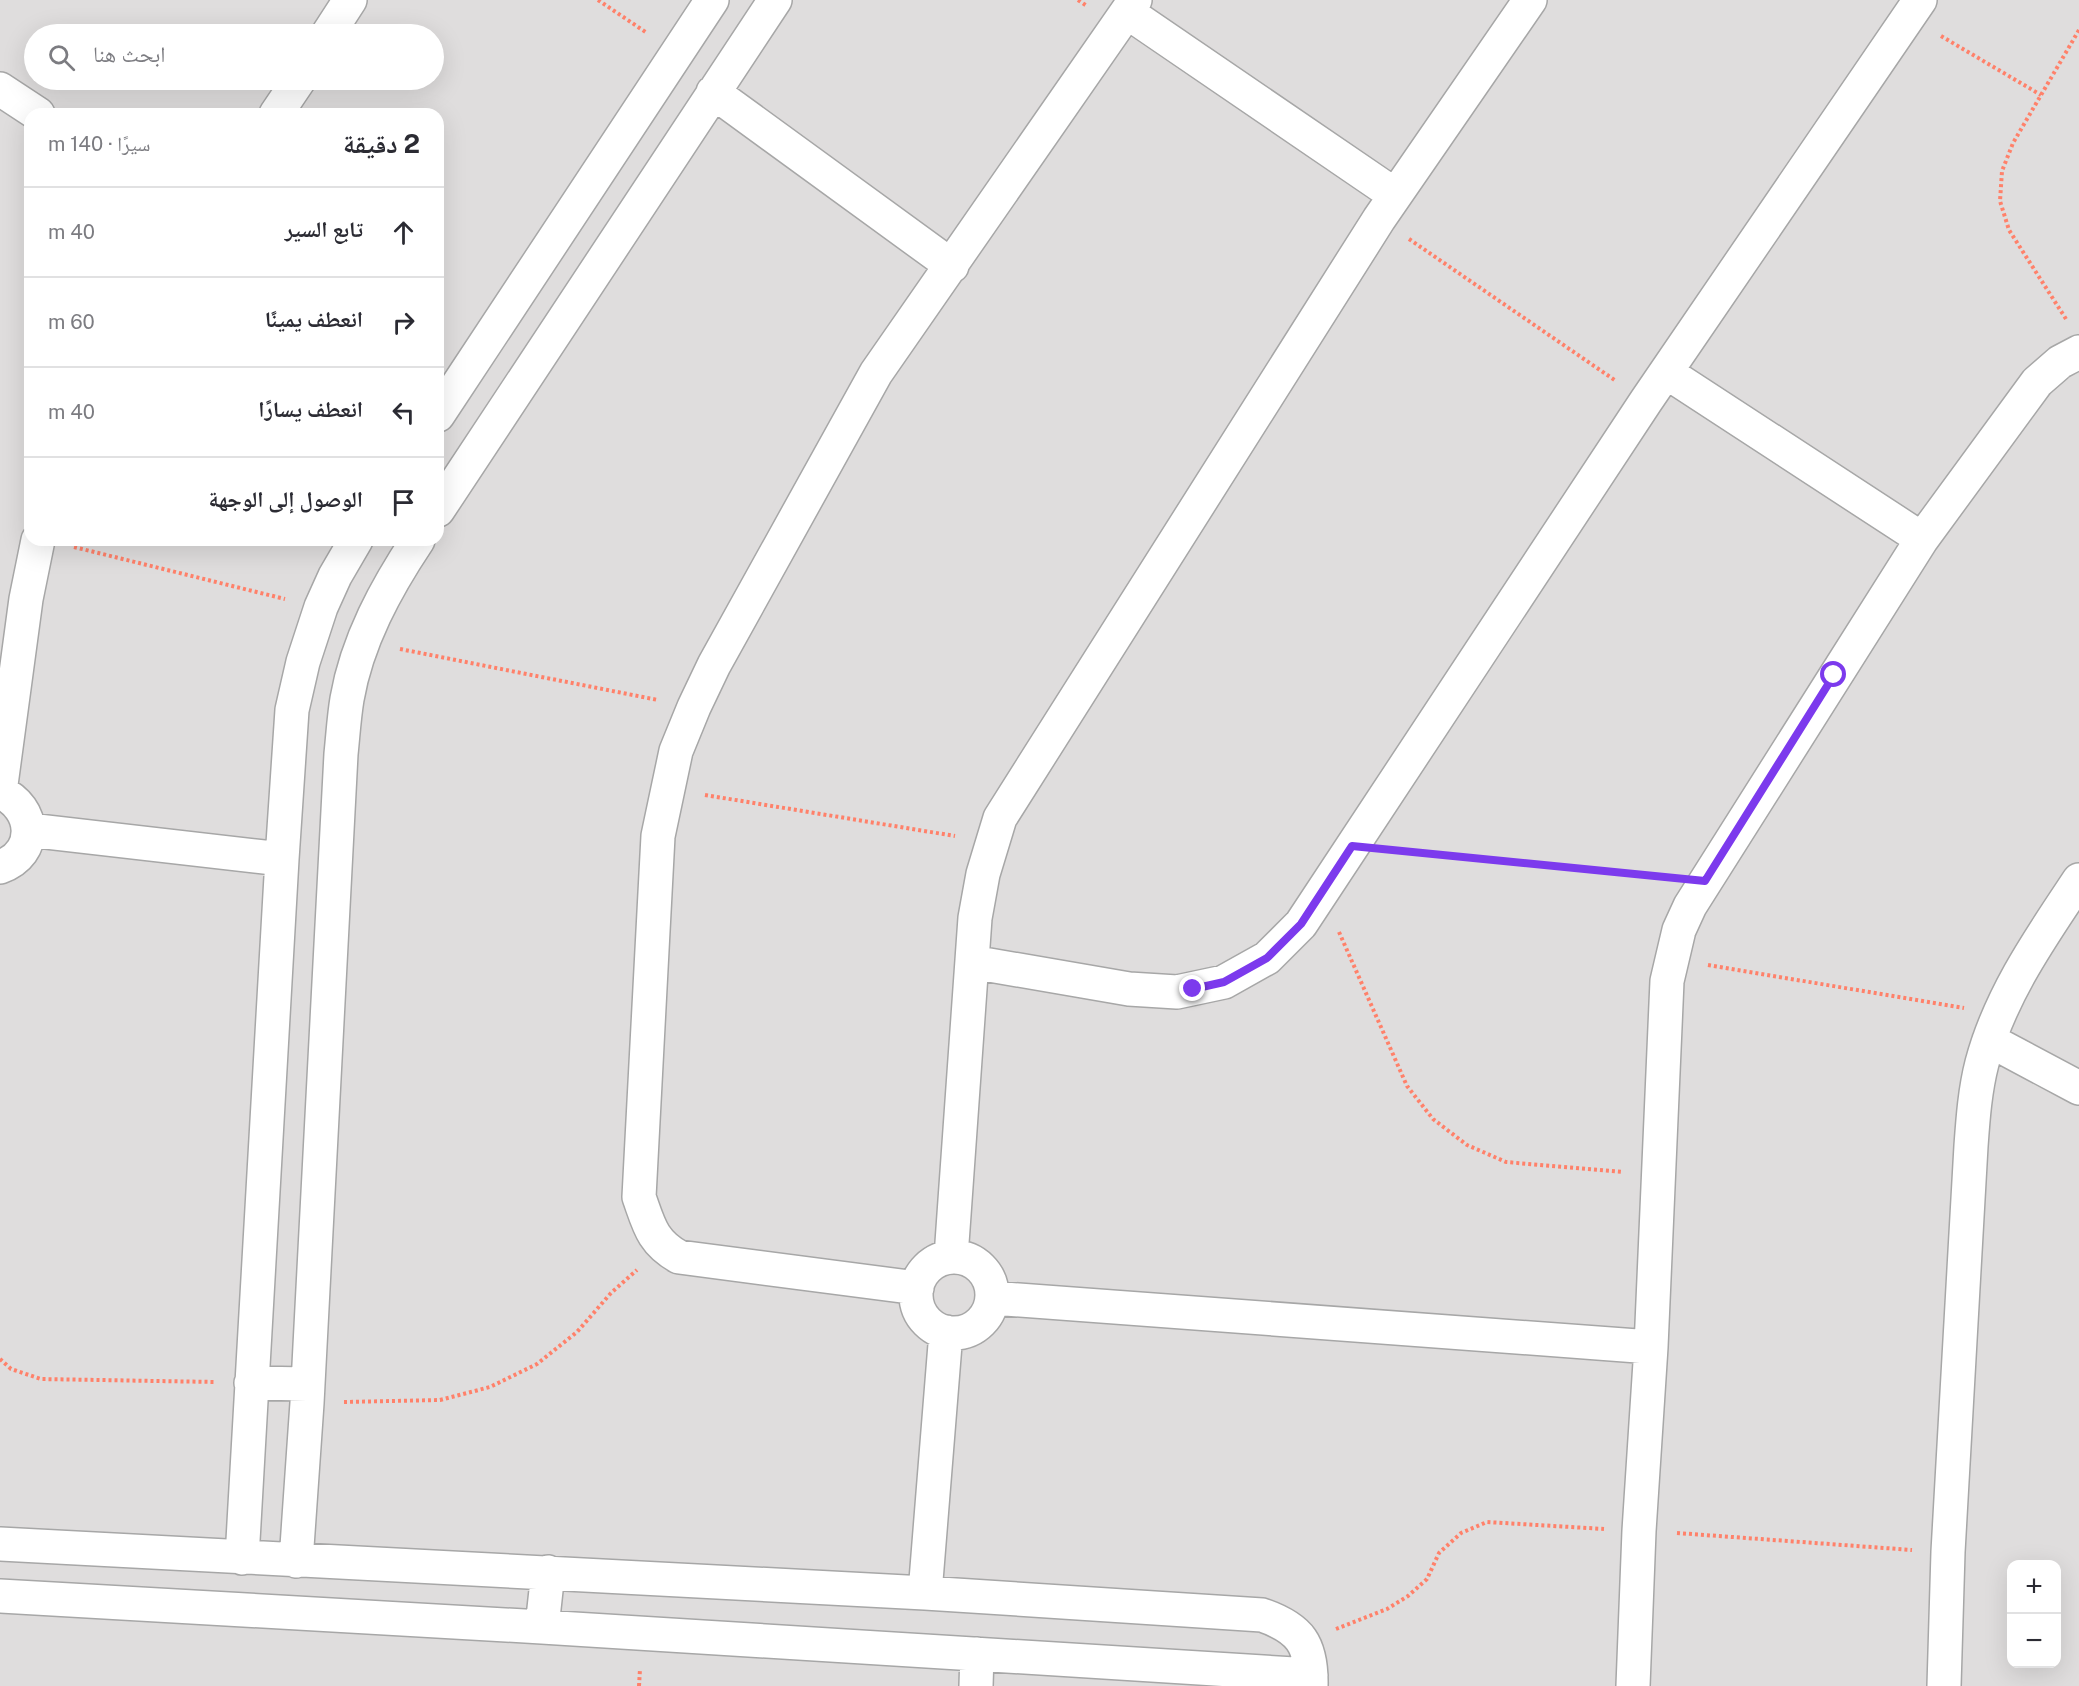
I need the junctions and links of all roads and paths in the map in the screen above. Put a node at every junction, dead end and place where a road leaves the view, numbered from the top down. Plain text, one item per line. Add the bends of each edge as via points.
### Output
1 (350, 0) edge
2 (598, 0) edge
3 (712, 0) edge
4 (775, 0) edge
5 (1530, 0) edge
6 (1131, 6) edge
7 (1915, 8) edge
8 (334, 24) edge
9 (2079, 30) edge
10 (677, 53) junction
11 (0, 89) edge
12 (292, 90) edge
13 (713, 92) junction
14 (2041, 95) junction
15 (29, 108) edge
16 (280, 108) edge
17 (1387, 207) junction
18 (952, 266) junction
19 (2066, 320) dead end
20 (491, 334) junction
21 (2079, 352) edge
22 (534, 365) junction
23 (1666, 372) junction
24 (1646, 401) junction
25 (444, 406) edge
26 (444, 501) edge
27 (1922, 539) junction
28 (37, 546) edge
29 (70, 546) dead end
30 (352, 546) edge
31 (414, 546) edge
32 (321, 608) junction
33 (363, 642) junction
34 (694, 707) junction
35 (669, 789) junction
36 (0, 792) edge
37 (29, 830) junction
38 (992, 842) junction
39 (1352, 846) junction
40 (282, 860) junction
41 (0, 867) edge
42 (2079, 880) edge
43 (1705, 881) junction
44 (1321, 893) junction
45 (1671, 959) junction
46 (972, 962) junction
47 (1994, 1027) junction
48 (2079, 1088) edge
49 (1659, 1176) junction
50 (663, 1248) junction
51 (951, 1257) junction
52 (917, 1288) junction
53 (992, 1298) junction
54 (946, 1332) junction
55 (1651, 1347) junction
56 (0, 1359) edge
57 (251, 1383) junction
58 (307, 1394) junction
59 (0, 1544) edge
60 (51, 1547) junction
61 (242, 1558) junction
62 (296, 1561) junction
63 (548, 1572) junction
64 (926, 1593) junction
65 (0, 1596) edge
66 (49, 1599) junction
67 (542, 1626) junction
68 (977, 1654) junction
69 (1311, 1680) edge
70 (976, 1686) edge
71 (1633, 1686) edge
72 (1944, 1686) edge

1 - 8 street
2 - 10 path
3 - 10 street
4 - 13 street
5 - 17 street
6 - 17 street
6 - 18 street
7 - 14 path
7 - 23 street
9 - 14 path
10 - 20 street
11 - 15 street
12 - 16 street
13 - 18 street
13 - 22 street
14 - 19 path via 2002,171 2000,201 2009,230
17 - 24 path
17 - 38 street via 1017,791
18 - 34 street via 876,373
20 - 22 street
20 - 25 street
21 - 27 street via 2037,382
22 - 26 street
23 - 24 street
23 - 27 street
24 - 39 street
27 - 43 street
28 - 36 street
29 - 32 path
30 - 32 street
31 - 33 street via 386,590
32 - 40 street via 292,710
33 - 34 path
33 - 58 street via 347,697 341,753
34 - 35 street via 676,751
35 - 38 path
35 - 50 street via 658,836 639,1197 651,1232
36 - 37 street via 20,806
37 - 40 street
37 - 41 street via 23,850
38 - 46 street via 975,918
39 - 43 path
39 - 44 street
40 - 57 street
42 - 47 street via 2023,967
43 - 45 street via 1679,930
44 - 46 street via 1301,924 1267,958 1224,982 1177,992 1129,989
44 - 49 path via 1407,1086 1433,1119 1467,1145 1506,1162
45 - 47 path
45 - 49 street
46 - 51 street
47 - 48 street
47 - 72 street via 1976,1095 1971,1146
49 - 55 street
50 - 52 street via 696,1260
50 - 58 path via 611,1293 569,1339 537,1364 490,1387 440,1400
51 - 52 street via 928,1266
51 - 53 street via 962,1257 981,1268 992,1287
52 - 54 street via 922,1316 936,1329
53 - 54 street via 976,1326
53 - 55 street
54 - 64 street
55 - 71 street
56 - 57 path via 11,1369 41,1379
57 - 58 street
57 - 61 street
58 - 62 street
59 - 60 street
60 - 61 street
60 - 66 street
61 - 62 street
62 - 63 street
63 - 64 street
63 - 67 street
64 - 69 street via 1262,1615 1294,1630 1308,1654
65 - 66 street
66 - 67 street
67 - 68 street
68 - 69 street
68 - 70 street

